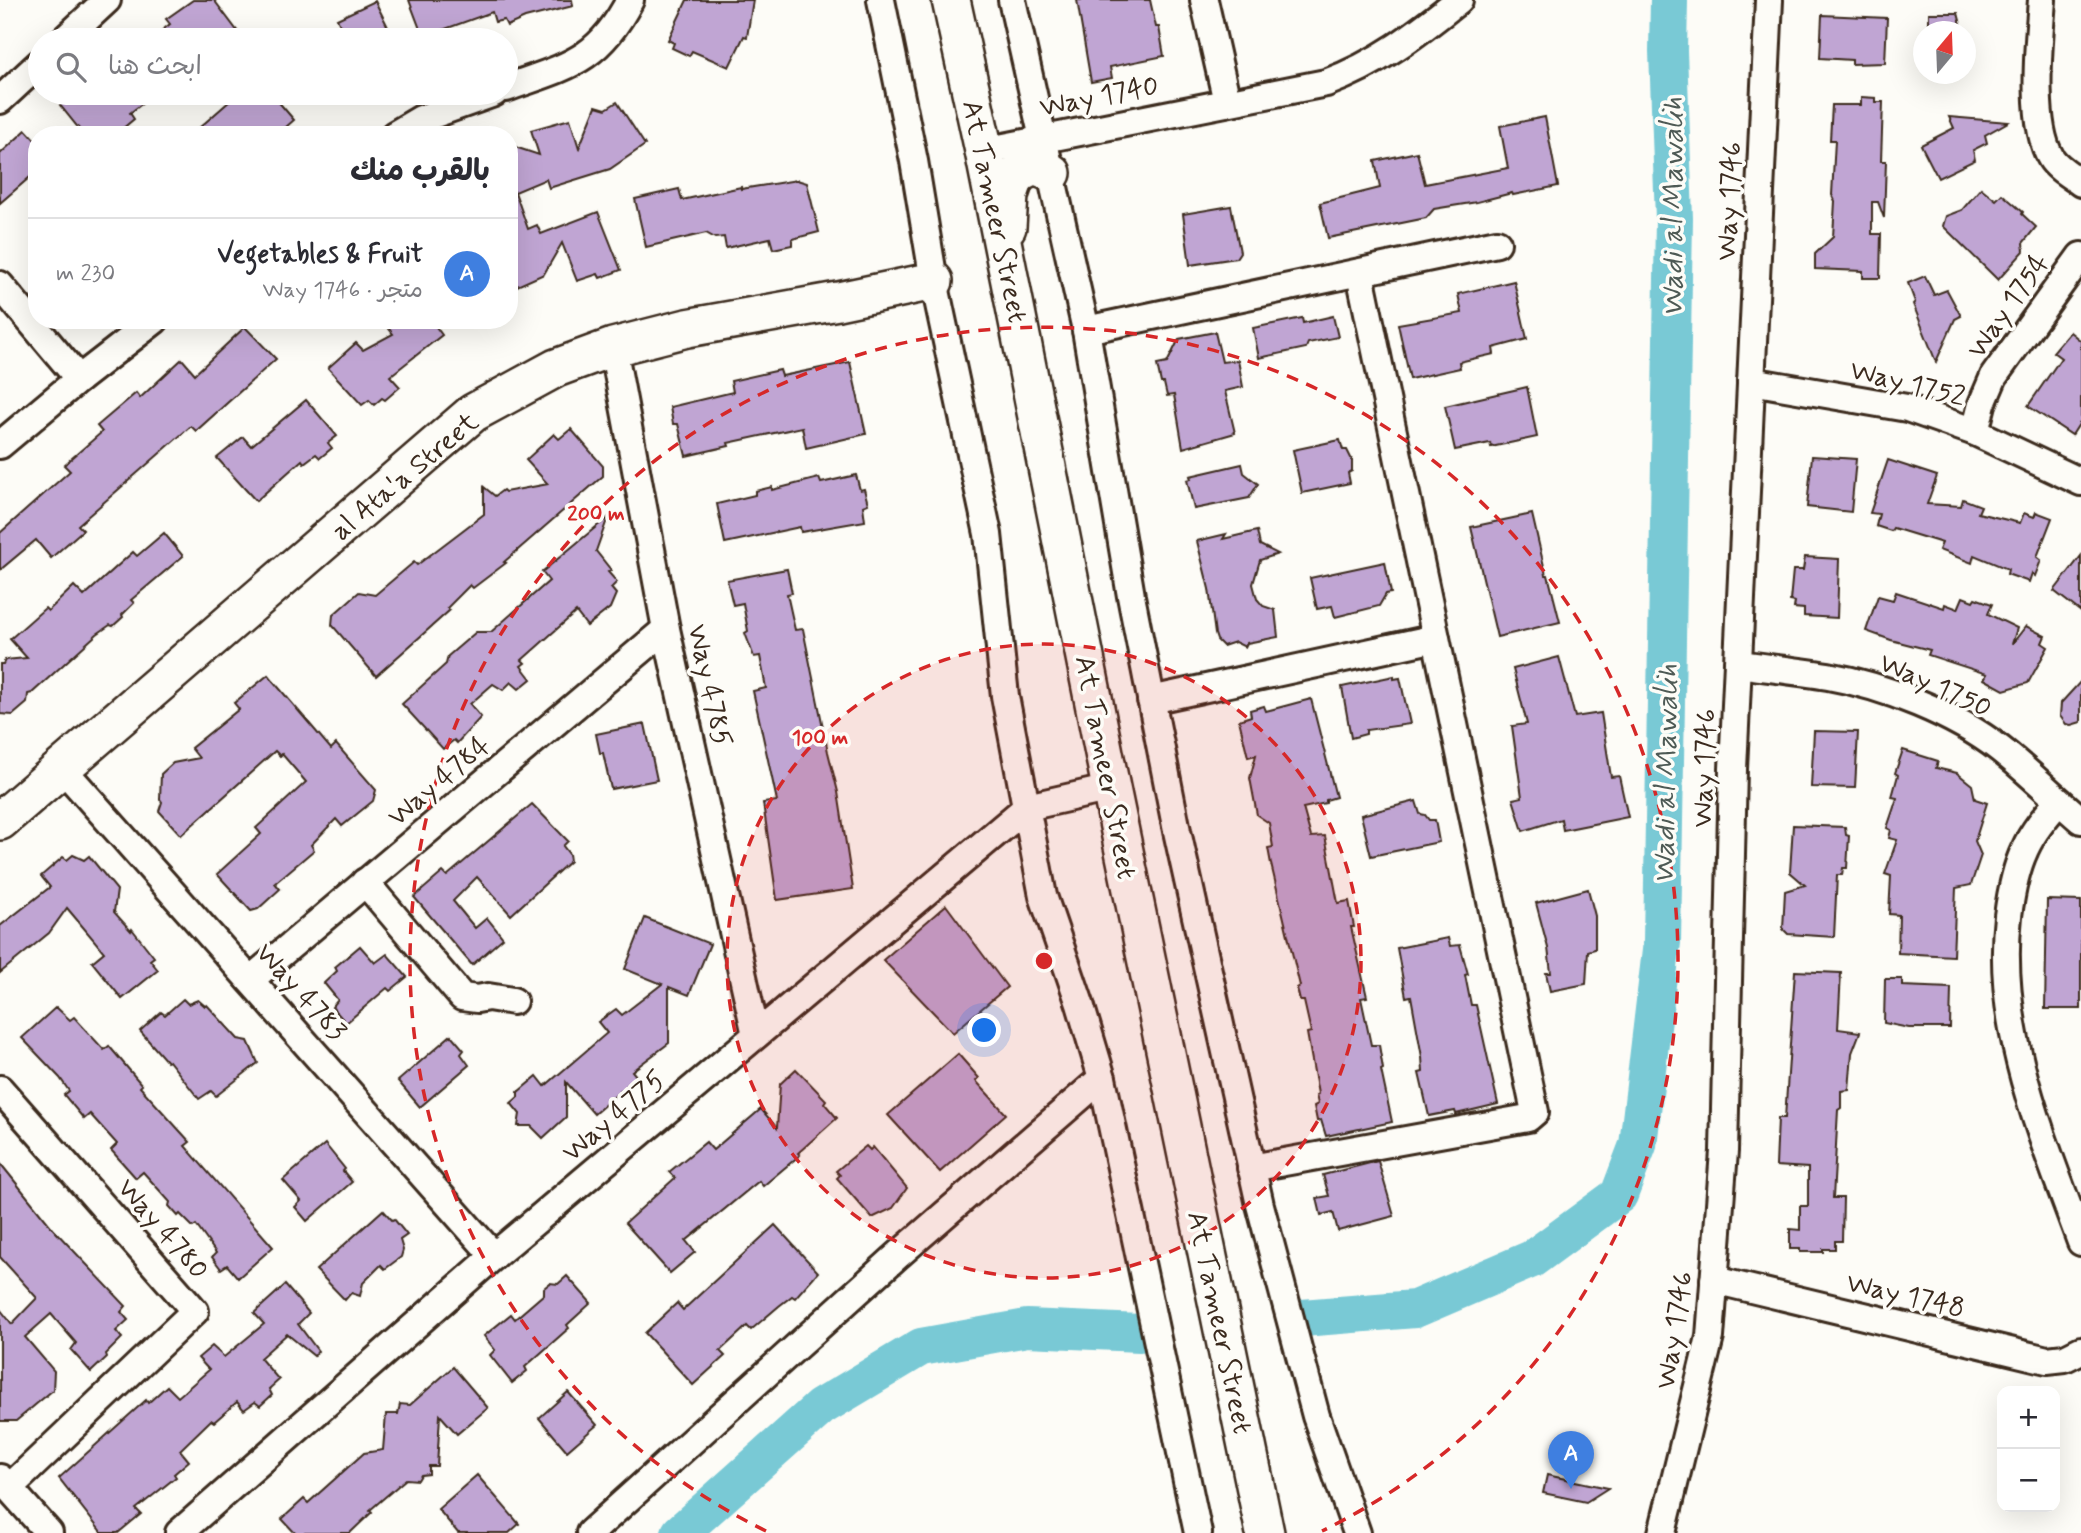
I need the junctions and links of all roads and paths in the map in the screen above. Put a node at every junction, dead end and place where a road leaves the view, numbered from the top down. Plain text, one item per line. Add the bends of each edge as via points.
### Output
1 (107, 0) edge
2 (630, 0) edge
3 (881, 0) edge
4 (951, 0) edge
5 (1013, 0) edge
6 (1204, 0) edge
7 (1459, 0) edge
8 (1769, 0) edge
9 (2042, 0) edge
10 (77, 28) edge
11 (28, 74) edge
12 (518, 85) edge
13 (0, 100) edge
14 (1227, 102) junction
15 (460, 105) edge
16 (409, 126) edge
17 (984, 151) junction
18 (1048, 156) junction
19 (2081, 183) edge
20 (1497, 243) dead end
21 (1004, 249) junction
22 (2081, 256) edge
23 (1360, 274) junction
24 (934, 281) junction
25 (0, 285) edge
26 (28, 318) edge
27 (37, 329) edge
28 (143, 329) edge
29 (1086, 330) junction
30 (613, 347) junction
31 (79, 379) junction
32 (1751, 381) junction
33 (1975, 432) junction
34 (0, 445) edge
35 (2081, 482) edge
36 (666, 629) junction
37 (1436, 638) junction
38 (1738, 664) junction
39 (1151, 700) junction
40 (62, 768) junction
41 (1111, 788) junction
42 (2059, 801) junction
43 (1027, 807) junction
44 (2081, 820) edge
45 (0, 821) edge
46 (366, 883) junction
47 (250, 980) junction
48 (513, 1001) dead end
49 (756, 1035) junction
50 (1102, 1078) junction
51 (0, 1088) edge
52 (1251, 1168) junction
53 (2081, 1242) edge
54 (494, 1256) junction
55 (1714, 1280) junction
56 (2081, 1350) edge
57 (4, 1483) edge
58 (49, 1533) edge
59 (179, 1533) edge
60 (590, 1533) edge
61 (1198, 1533) edge
62 (1265, 1533) edge
63 (1357, 1533) edge
64 (1662, 1533) edge

1 - 10 street
2 - 12 street via 617,26 596,48 568,66
3 - 24 street
4 - 17 main road, At Tameer Street
5 - 18 street
6 - 14 street
7 - 14 street, Way 1740 via 1402,45 1349,74 1326,83
8 - 32 street, Way 1746
9 - 19 street via 2039,119 2043,139 2052,160
11 - 13 street
14 - 18 street, Way 1740
15 - 16 street
17 - 18 street, Way 1740
17 - 21 main road, At Tameer Street
18 - 21 main road via 1016,175 1009,195
18 - 29 street
20 - 23 street
21 - 41 main road, At Tameer Street
22 - 33 street, Way 1754 via 1994,376
23 - 29 street
23 - 37 street
24 - 30 main road, al Ata'a Street via 687,328
24 - 43 street via 988,534 1005,696
25 - 26 street
27 - 31 street
28 - 31 street
29 - 39 street
30 - 36 street, Way 4785
30 - 40 main road, al Ata'a Street via 556,368 473,413
31 - 34 street
32 - 33 street, Way 1752 via 1907,408
32 - 38 street, Way 1746
33 - 35 street, Way 1752
36 - 46 street, Way 4784
36 - 49 street, Way 4785
37 - 39 street
37 - 52 street via 1535,1112 1528,1118
38 - 42 street, Way 1750 via 1830,677 1916,703 1999,748
38 - 55 street, Way 1746 via 1724,1151
39 - 52 street
40 - 45 main road, al Ata'a Street
40 - 47 street, Way 4783
41 - 43 street, Way 4775
41 - 62 main road, At Tameer Street
42 - 44 street, Way 1750
42 - 53 street via 2024,850 2012,888 2006,982 2034,1114
43 - 49 street, Way 4775
43 - 50 street via 1043,896
46 - 47 street, Way 4784
46 - 48 street via 462,997
47 - 54 street, Way 4783
49 - 54 street, Way 4775
50 - 60 street
50 - 61 street
51 - 57 street, Way 4780 via 195,1311
52 - 63 street via 1317,1416
54 - 59 street, Way 4775
55 - 56 street, Way 1748 via 2047,1360
55 - 64 street, Way 1746 via 1710,1337
57 - 58 street

